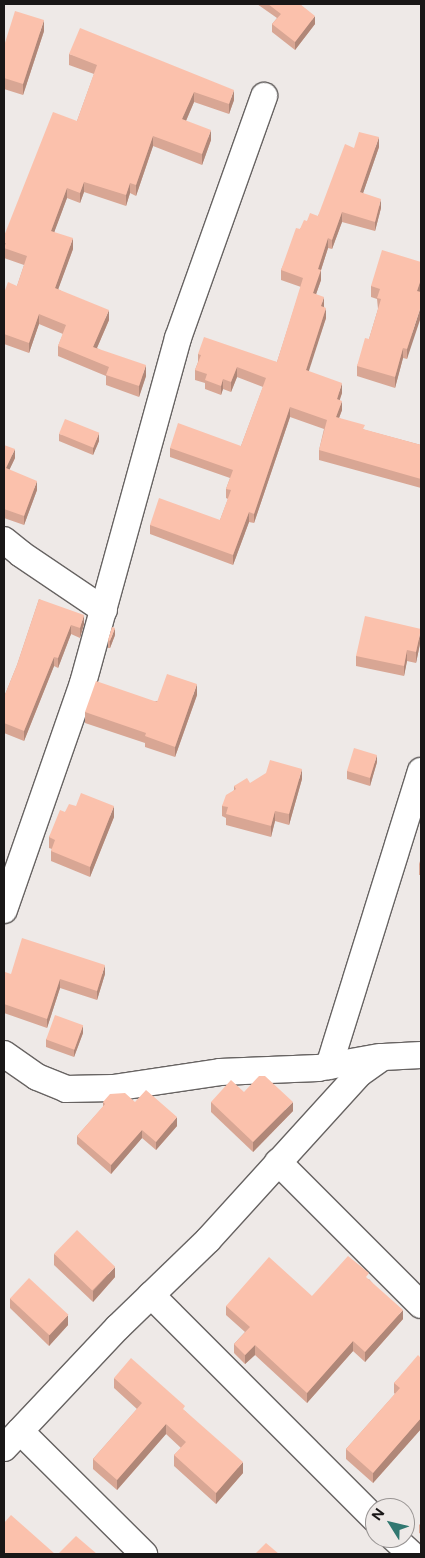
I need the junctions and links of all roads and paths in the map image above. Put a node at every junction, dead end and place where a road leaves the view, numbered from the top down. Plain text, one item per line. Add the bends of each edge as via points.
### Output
1 (264, 96) dead end
2 (4, 540) edge
3 (104, 610) junction
4 (421, 771) edge
5 (4, 910) edge
6 (4, 1054) edge
7 (421, 1055) edge
8 (383, 1057) junction
9 (330, 1066) junction
10 (278, 1162) junction
11 (151, 1295) junction
12 (421, 1305) edge
13 (12, 1439) edge
14 (365, 1509) edge
15 (144, 1554) edge

1 - 3 street via 178,338
2 - 3 street
3 - 5 street via 83,683
4 - 9 street
6 - 9 street via 37,1076 66,1089 113,1088 220,1072
7 - 8 street
8 - 9 street
8 - 10 street via 360,1073
10 - 11 street via 208,1240
10 - 12 street
11 - 13 street
11 - 14 street
13 - 15 street

